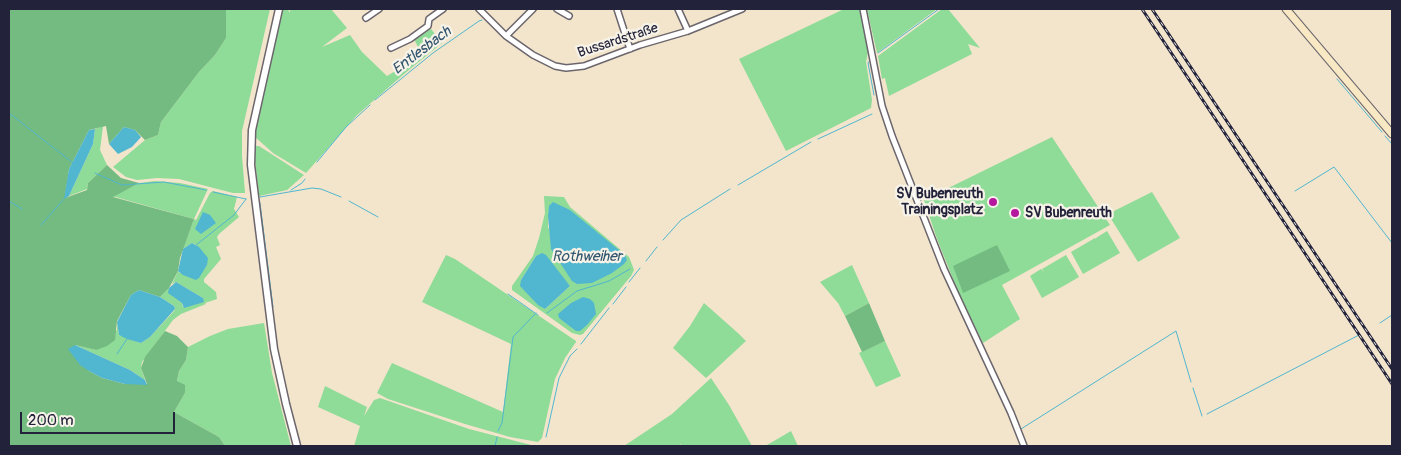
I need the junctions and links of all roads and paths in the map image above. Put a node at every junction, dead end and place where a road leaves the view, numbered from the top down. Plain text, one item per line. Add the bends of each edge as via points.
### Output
1 (279, 9) edge
2 (379, 9) edge
3 (442, 9) edge
4 (478, 9) edge
5 (533, 9) edge
6 (557, 9) edge
7 (617, 9) edge
8 (678, 9) edge
9 (742, 9) edge
10 (863, 9) edge
11 (1286, 9) edge
12 (569, 16) dead end
13 (366, 18) dead end
14 (688, 31) junction
15 (506, 36) junction
16 (391, 48) dead end
17 (630, 49) junction
18 (1392, 134) edge
19 (296, 446) edge
20 (1024, 446) edge

1 - 19 street via 252,130 251,165 274,349
2 - 13 street
3 - 16 street via 429,19 428,26
4 - 15 street, Bussardstraße
5 - 15 street
6 - 12 street
7 - 17 street
8 - 14 street
9 - 14 street, Bussardstraße
10 - 20 street via 882,106 944,269
11 - 18 main road
14 - 17 street, Bussardstraße
15 - 17 street, Bussardstraße via 539,59 566,68 584,66

